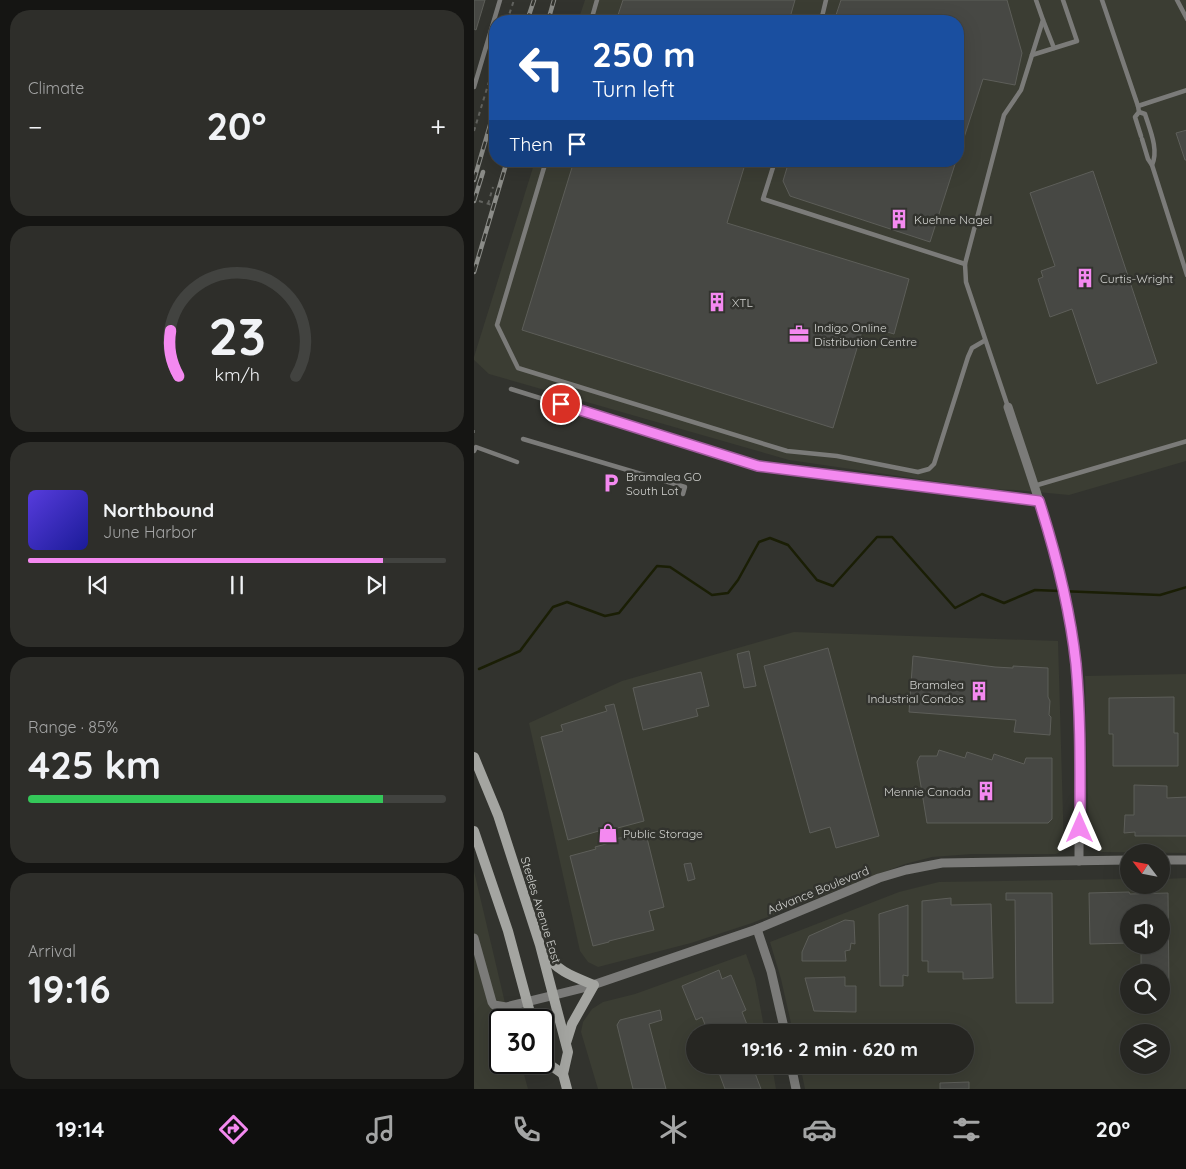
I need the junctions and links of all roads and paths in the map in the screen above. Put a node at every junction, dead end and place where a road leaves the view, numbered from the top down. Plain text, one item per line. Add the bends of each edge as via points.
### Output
1 (500, 0) edge
2 (514, 0) edge
3 (597, 0) edge
4 (826, 0) edge
5 (1036, 0) edge
6 (1063, 0) edge
7 (1102, 0) edge
8 (1177, 0) edge
9 (496, 15) edge
10 (509, 15) edge
11 (593, 15) edge
12 (822, 15) edge
13 (1186, 19) edge
14 (1044, 20) junction
15 (489, 37) edge
16 (1054, 48) junction
17 (1032, 55) junction
18 (489, 82) edge
19 (474, 87) edge
20 (1186, 90) edge
21 (1138, 106) junction
22 (1139, 112) junction
23 (474, 131) edge
24 (1152, 165) junction
25 (544, 167) edge
26 (774, 167) edge
27 (493, 187) dead end
28 (479, 201) dead end
29 (488, 204) junction
30 (492, 205) dead end
31 (965, 264) junction
32 (1186, 275) edge
33 (984, 341) junction
34 (510, 389) dead end
35 (1008, 407) joint
36 (524, 439) dead end
37 (1186, 441) edge
38 (474, 451) edge
39 (517, 462) dead end
40 (1034, 486) junction
41 (683, 494) dead end
42 (1039, 501) junction
43 (474, 757) edge
44 (474, 831) edge
45 (1120, 860) edge
46 (1170, 860) edge
47 (1186, 860) edge
48 (1079, 861) junction
49 (757, 929) junction
50 (474, 938) edge
51 (540, 945) junction
52 (594, 985) junction
53 (553, 995) junction
54 (527, 1002) junction
55 (529, 1009) edge
56 (783, 1024) edge
57 (566, 1044) junction
58 (554, 1068) edge
59 (563, 1074) junction
60 (793, 1074) edge
61 (567, 1089) edge
62 (796, 1089) edge

1 - 9 lane
2 - 10 path
3 - 11 lane
4 - 12 lane
5 - 14 lane
6 - 16 lane via 1077,41
7 - 21 lane
8 - 13 lane
14 - 16 lane
14 - 17 lane
15 - 19 lane
16 - 17 lane
17 - 31 lane via 1021,90 1004,115
18 - 23 path
20 - 21 lane
21 - 22 lane
22 - 24 lane via 1135,118
22 - 24 lane via 1146,114 1152,136 1156,157
24 - 32 lane
25 - 33 lane via 497,325 518,368 787,451 837,456 918,472 934,464 968,357 972,348
26 - 31 lane via 763,200
27 - 29 path
28 - 29 path
29 - 30 path
31 - 33 lane via 966,282
33 - 35 lane
34 - 42 lane via 758,466
35 - 40 street
36 - 41 lane via 685,487
37 - 40 lane
38 - 39 lane via 476,447
40 - 42 street
42 - 48 street via 1060,573 1076,665 1080,724
43 - 51 main road, Steeles Avenue East via 498,815
44 - 54 main road via 508,930
45 - 48 street, Advance Boulevard
46 - 47 street
48 - 49 street, Advance Boulevard via 942,863 906,870 879,878
49 - 52 street, Advance Boulevard
49 - 56 street
50 - 54 street, Advance Boulevard via 494,1005 506,1007
51 - 52 main road via 550,962 568,975
51 - 53 main road, Steeles Avenue East
52 - 53 street, Advance Boulevard
52 - 57 main road via 572,1024
53 - 54 street, Advance Boulevard
53 - 57 main road, Steeles Avenue East
54 - 55 main road
57 - 59 main road, Steeles Avenue East via 568,1052
58 - 59 main road
59 - 61 main road, Steeles Avenue East
60 - 62 street

